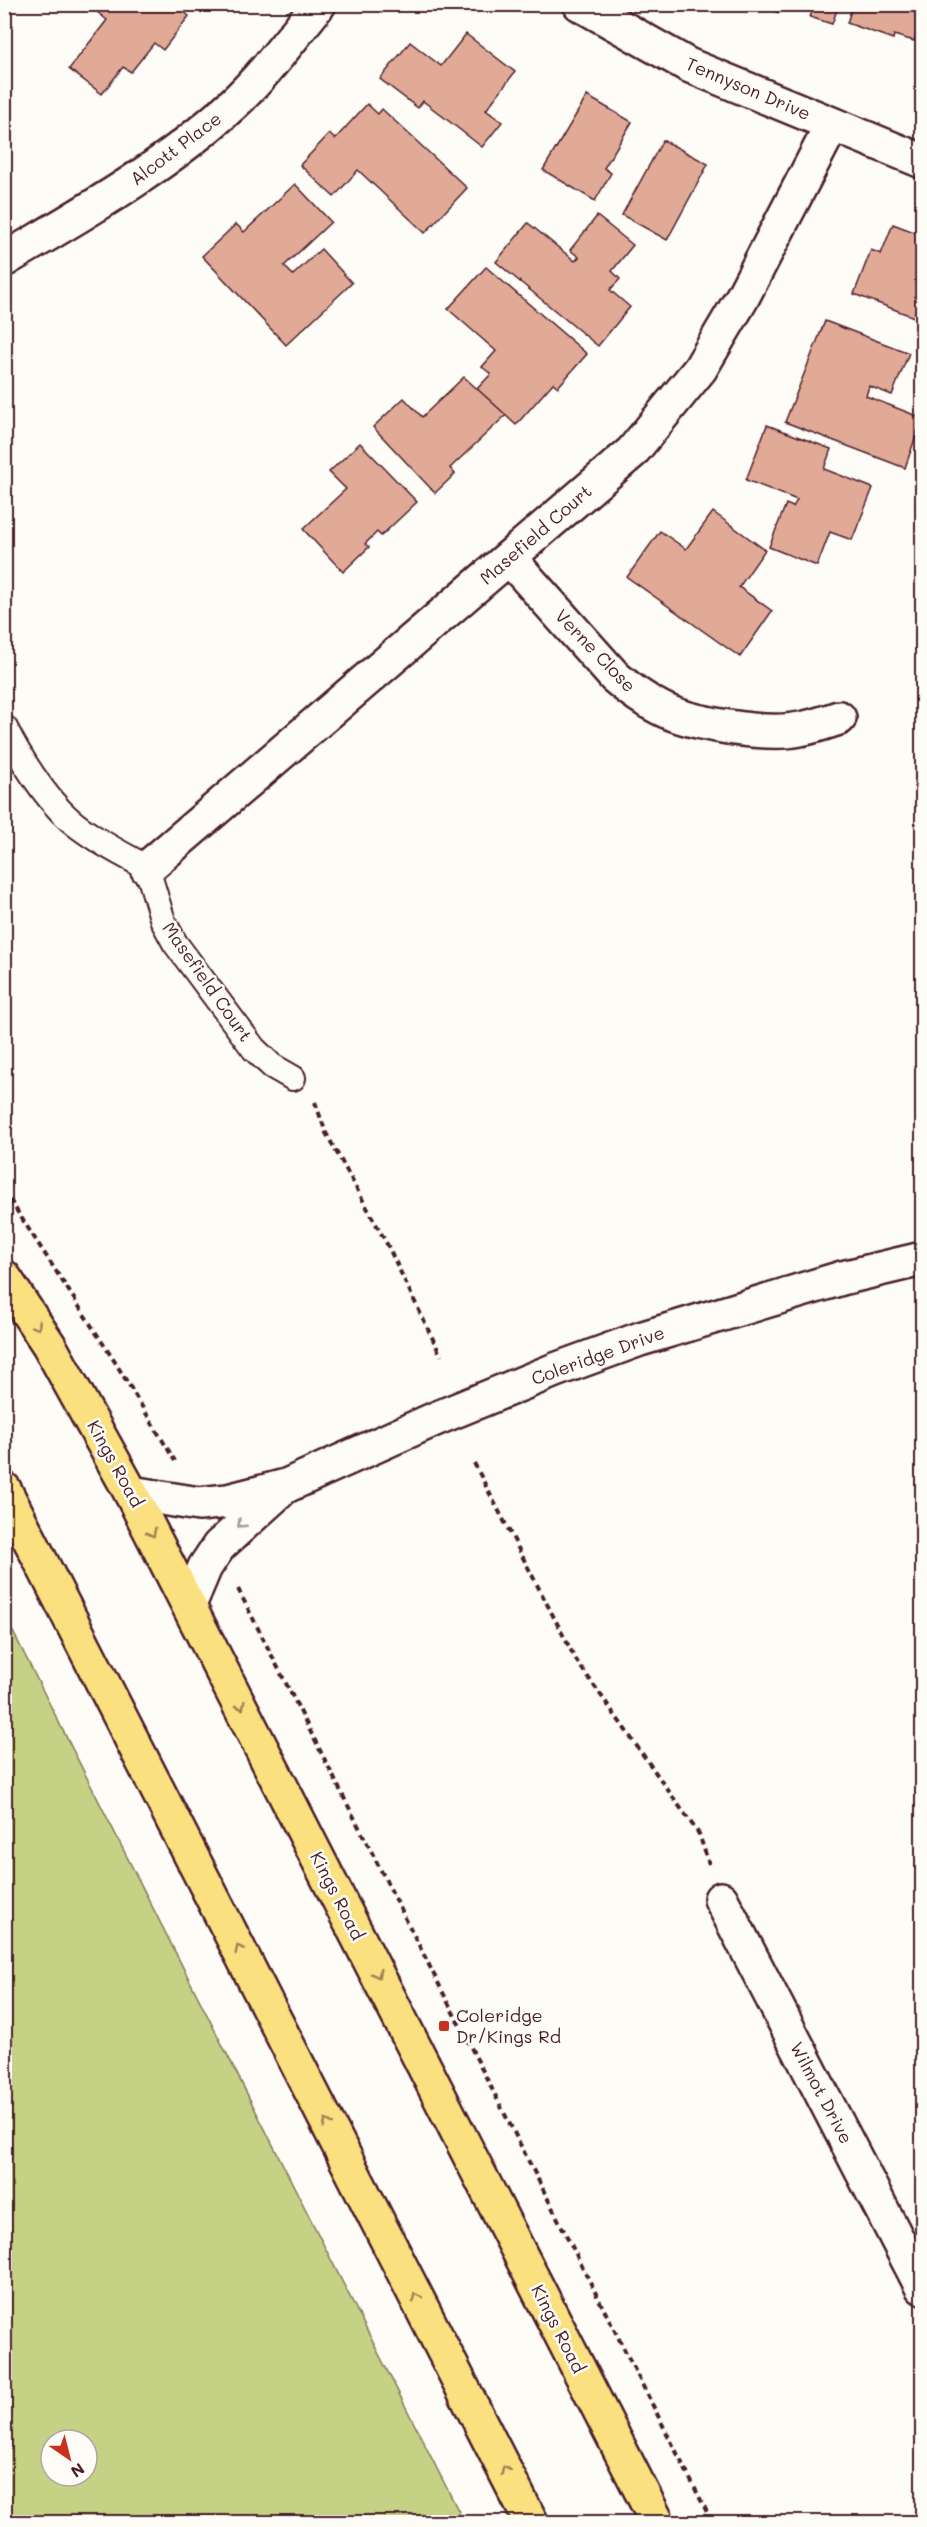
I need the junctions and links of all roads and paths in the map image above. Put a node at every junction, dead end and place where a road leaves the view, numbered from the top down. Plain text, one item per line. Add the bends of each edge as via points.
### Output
1 (319, 4) edge
2 (580, 4) edge
3 (832, 125) junction
4 (922, 161) edge
5 (4, 260) edge
6 (509, 558) junction
7 (839, 718) dead end
8 (4, 728) edge
9 (147, 868) junction
10 (293, 1078) joint
11 (4, 1191) edge
12 (922, 1259) edge
13 (4, 1277) edge
14 (441, 1356) dead end
15 (474, 1463) dead end
16 (285, 1486) junction
17 (4, 1489) edge
18 (131, 1493) junction
19 (199, 1504) junction
20 (219, 1546) junction
21 (189, 1605) junction
22 (721, 1899) joint
23 (922, 2287) edge
24 (531, 2523) edge
25 (657, 2523) edge
26 (712, 2523) edge

1 - 5 street, Alcott Place via 234,103 201,133 130,184
2 - 3 street, Tennyson Drive via 688,65
3 - 4 street, Tennyson Drive
3 - 6 street, Masefield Court via 742,298 700,369 632,452
6 - 7 street, Verne Close via 615,677 662,710 702,722 757,730 798,730
6 - 9 street, Masefield Court
8 - 9 lane via 25,765 67,817
9 - 10 lane, Masefield Court via 163,921 175,943 254,1049
10 - 14 path via 314,1100 326,1133 387,1244
11 - 19 path via 115,1362
12 - 16 street, Coleridge Drive via 808,1288 640,1339 435,1419
13 -> 18 main road, Kings Road via 49,1345
15 - 22 path via 576,1660 699,1834
16 - 19 street, Coleridge Drive via 228,1501
16 -> 20 street, Coleridge Drive
24 -> 17 main road
18 - 19 street, Coleridge Drive
18 -> 21 main road, Kings Road
20 - 21 street, Coleridge Drive
20 - 26 path via 227,1569
21 -> 25 main road, Kings Road
22 - 23 street, Wilmot Drive

